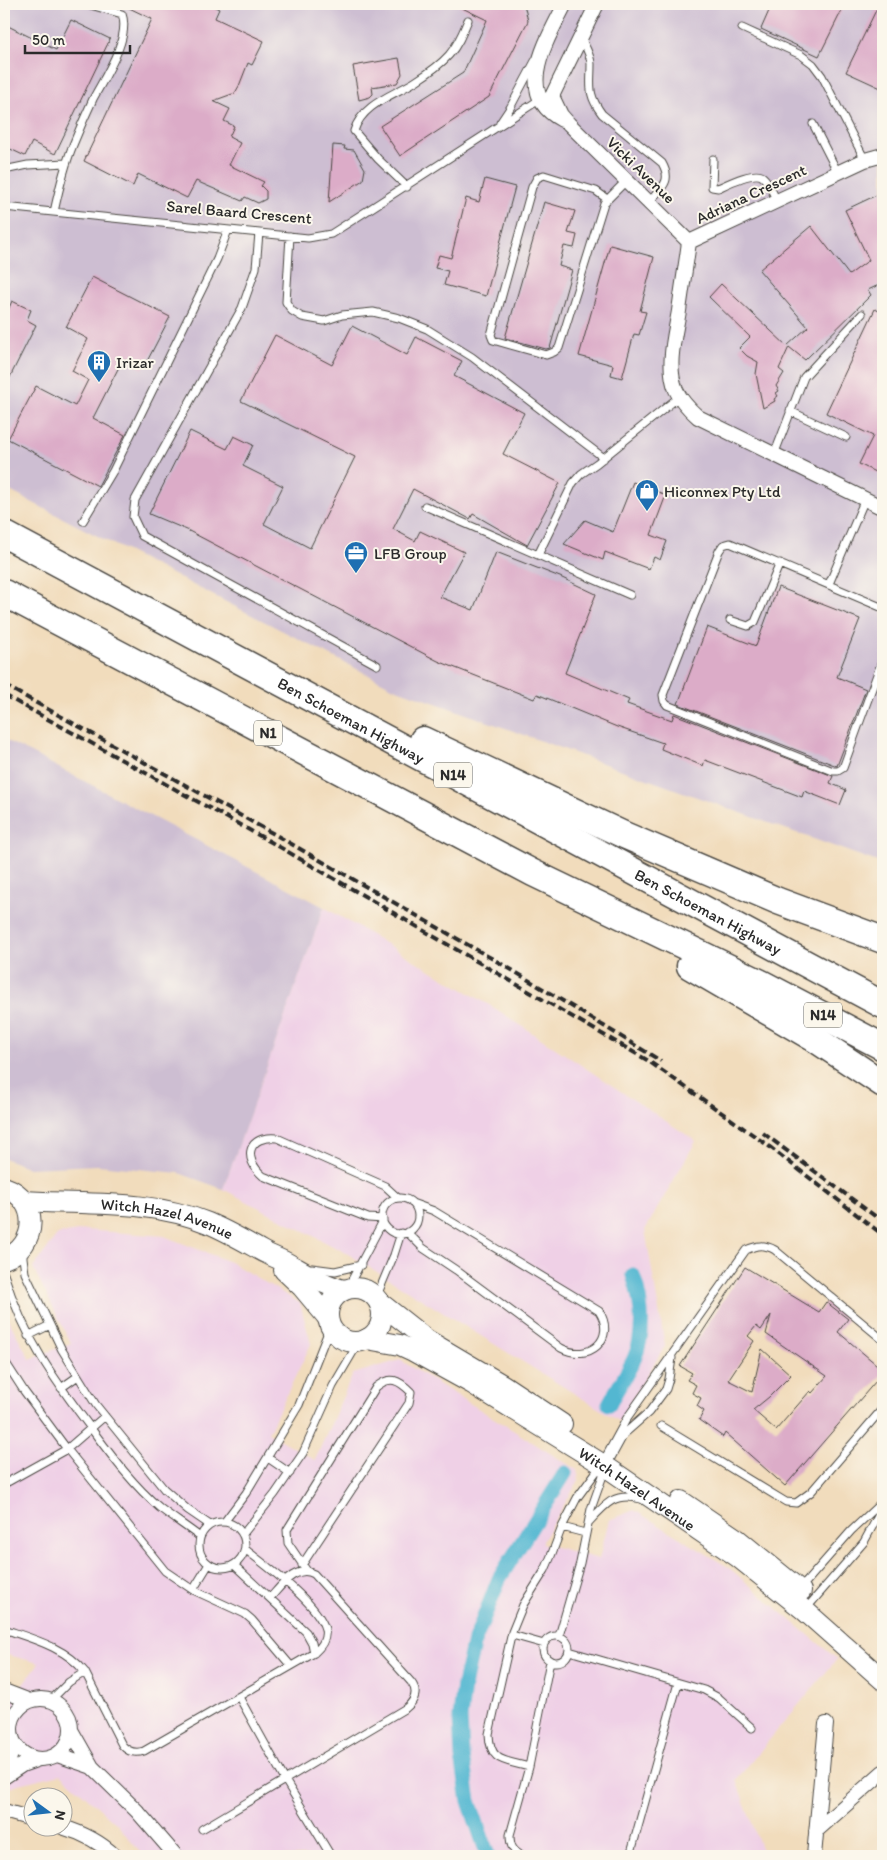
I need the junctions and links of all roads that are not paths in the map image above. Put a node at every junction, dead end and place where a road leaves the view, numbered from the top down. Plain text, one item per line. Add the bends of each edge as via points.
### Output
1 (87, 4) edge
2 (565, 4) edge
3 (597, 4) edge
4 (468, 20) dead end
5 (742, 28) dead end
6 (581, 37) junction
7 (548, 39) junction
8 (546, 98) junction
9 (813, 124) dead end
10 (496, 128) junction
11 (883, 154) edge
12 (713, 159) dead end
13 (865, 160) junction
14 (66, 163) junction
15 (4, 170) edge
16 (838, 172) junction
17 (627, 180) junction
18 (407, 186) junction
19 (607, 199) junction
20 (777, 201) junction
21 (649, 202) junction
22 (4, 206) edge
23 (54, 212) junction
24 (228, 230) junction
25 (260, 233) junction
26 (290, 236) junction
27 (689, 242) junction
28 (862, 314) dead end
29 (680, 396) junction
30 (790, 411) junction
31 (846, 437) dead end
32 (774, 455) junction
33 (604, 458) junction
34 (864, 499) junction
35 (425, 506) dead end
36 (883, 508) edge
37 (83, 521) dead end
38 (14, 539) edge
39 (538, 555) junction
40 (780, 564) junction
41 (829, 584) junction
42 (4, 593) edge
43 (630, 596) dead end
44 (883, 608) edge
45 (730, 620) dead end
46 (883, 658) edge
47 (377, 665) dead end
48 (533, 872) junction
49 (883, 940) edge
50 (763, 984) junction
51 (883, 1006) edge
52 (883, 1047) edge
53 (883, 1060) edge
54 (883, 1084) edge
55 (4, 1187) edge
56 (398, 1198) junction
57 (24, 1201) junction
58 (412, 1203) junction
59 (67, 1204) junction
60 (383, 1220) junction
61 (31, 1224) junction
62 (404, 1233) junction
63 (21, 1248) junction
64 (262, 1251) junction
65 (4, 1259) edge
66 (282, 1260) junction
67 (361, 1265) junction
68 (4, 1274) edge
69 (345, 1290) junction
70 (377, 1300) junction
71 (329, 1322) junction
72 (50, 1325) junction
73 (28, 1336) junction
74 (883, 1340) edge
75 (363, 1341) junction
76 (672, 1358) junction
77 (4, 1360) edge
78 (78, 1376) junction
79 (61, 1388) junction
80 (883, 1408) edge
81 (105, 1416) junction
82 (661, 1426) dead end
83 (91, 1428) junction
84 (67, 1449) junction
85 (268, 1458) junction
86 (606, 1460) junction
87 (290, 1473) junction
88 (4, 1484) edge
89 (883, 1501) edge
90 (663, 1505) junction
91 (883, 1507) edge
92 (225, 1522) junction
93 (588, 1523) junction
94 (210, 1525) junction
95 (562, 1527) junction
96 (585, 1533) junction
97 (243, 1534) junction
98 (200, 1536) junction
99 (245, 1548) junction
100 (209, 1564) junction
101 (234, 1565) junction
102 (305, 1568) junction
103 (285, 1582) junction
104 (193, 1590) junction
105 (270, 1598) junction
106 (802, 1600) junction
107 (4, 1629) edge
108 (512, 1635) junction
109 (560, 1636) junction
110 (544, 1644) junction
111 (569, 1652) junction
112 (314, 1653) junction
113 (550, 1661) junction
114 (883, 1662) edge
115 (292, 1666) junction
116 (84, 1672) junction
117 (883, 1680) edge
118 (678, 1683) junction
119 (4, 1692) edge
120 (239, 1696) junction
121 (51, 1700) junction
122 (30, 1701) junction
123 (8, 1716) edge
124 (826, 1724) dead end
125 (752, 1728) dead end
126 (71, 1730) junction
127 (14, 1742) junction
128 (56, 1754) junction
129 (39, 1759) junction
130 (92, 1767) junction
131 (529, 1768) junction
132 (4, 1770) edge
133 (883, 1772) edge
134 (4, 1777) edge
135 (286, 1780) junction
136 (4, 1811) edge
137 (22, 1816) edge
138 (202, 1829) dead end
139 (72, 1830) edge
140 (816, 1831) junction
141 (115, 1856) edge
142 (176, 1856) edge
143 (331, 1856) edge
144 (523, 1856) edge
145 (630, 1856) edge
146 (814, 1856) edge

1 - 14 lane via 122,14 125,22 116,58 93,100
2 - 7 street
3 - 6 street
4 - 18 lane via 449,55 416,81 381,99 357,121 354,131
5 - 13 lane via 801,55 813,64
6 - 8 street
6 - 21 lane via 590,58 590,91 595,105 665,169 666,183
7 - 8 street via 536,72 536,88
7 - 10 lane
8 - 10 lane, Sarel Baard Crescent
8 - 17 street, Vicki Avenue
9 - 16 lane
10 - 18 lane, Sarel Baard Crescent
11 - 13 street, Adriana Crescent
12 - 20 lane via 712,187 759,175
13 - 16 street, Adriana Crescent
14 - 15 lane
14 - 23 lane
16 - 20 street, Adriana Crescent
17 - 19 lane
17 - 21 street, Vicki Avenue
18 - 26 lane, Sarel Baard Crescent via 331,234 308,238
19 - 19 lane via 559,348 546,355 493,340 490,335 537,178 544,175 596,191
20 - 27 street, Adriana Crescent
21 - 27 street, Vicki Avenue
22 - 23 lane, Sarel Baard Crescent
23 - 24 lane, Sarel Baard Crescent
24 - 25 lane, Sarel Baard Crescent
24 - 37 lane via 217,259 113,471
25 - 26 lane, Sarel Baard Crescent
25 - 47 lane via 256,268 242,308 134,500 133,518 142,536
26 - 33 lane via 286,302 292,312 324,321 342,315 373,312 427,329 472,357
27 - 29 street, Adriana Crescent via 673,350 672,372
28 - 30 lane via 804,377
29 - 32 street, Adriana Crescent via 698,417
29 - 33 lane
30 - 31 lane
30 - 32 lane
32 - 34 street, Adriana Crescent
33 - 39 lane via 573,483
34 - 36 street, Adriana Crescent
34 - 41 lane
35 - 39 lane
38 - 49 highway via 359,710 624,835
38 - 51 highway, Ben Schoeman Highway / N14
39 - 43 lane
40 - 41 lane
40 - 45 lane via 755,622 748,626
40 - 46 lane via 730,543 723,545 663,695 667,705 838,771 843,768
41 - 44 lane
42 - 48 highway, N1
48 - 50 highway, N14
48 - 54 highway via 815,1039
50 - 52 highway, N14
50 - 53 highway
55 - 57 street
56 - 58 lane
56 - 60 lane via 388,1203 382,1213
56 - 60 lane via 385,1186 277,1138 266,1137 256,1142 251,1160 264,1176 368,1218
57 - 59 street, Witch Hazel Avenue
57 - 61 street
58 - 62 lane via 418,1213 416,1224
58 - 62 lane via 434,1211 599,1311 605,1329 602,1339 588,1352 569,1353
59 - 61 street
59 - 64 street, Witch Hazel Avenue via 127,1205 180,1214 234,1234
60 - 62 lane via 390,1230
60 - 67 lane
61 - 63 street
62 - 70 lane
63 - 65 street
63 - 72 lane via 25,1273
64 - 66 street, Witch Hazel Avenue
64 - 71 street, Witch Hazel Avenue via 302,1287
66 - 67 lane via 320,1270
66 - 69 street, Witch Hazel Avenue via 324,1283
67 - 69 lane
68 - 73 lane
69 - 70 street via 363,1289
69 - 71 street via 328,1309
70 - 75 street via 382,1319 379,1327
70 - 86 street, Witch Hazel Avenue via 428,1340 508,1389
71 - 75 street via 335,1334 342,1339
71 - 85 lane via 299,1405
72 - 73 lane
72 - 78 lane
73 - 79 lane
74 - 76 lane via 775,1250 757,1245 746,1250
75 - 86 street, Witch Hazel Avenue via 400,1345 413,1351
75 - 87 lane via 333,1386 303,1453
76 - 86 lane via 628,1418
76 - 86 lane via 666,1389 649,1412 624,1434
77 - 84 lane
78 - 79 lane
78 - 81 lane
79 - 83 lane
80 - 82 lane via 811,1492 796,1503 786,1502
81 - 83 lane
81 - 94 lane via 164,1488
83 - 84 lane
83 - 98 lane via 143,1491
84 - 88 lane
84 - 104 lane via 165,1571
85 - 87 lane
85 - 92 lane
86 - 90 street, Witch Hazel Avenue
86 - 93 lane
86 - 95 lane via 577,1498
86 - 106 street, Witch Hazel Avenue via 737,1539
87 - 97 lane
89 - 106 lane via 851,1531
90 - 93 lane via 635,1498 616,1498 605,1504
90 - 106 street, Witch Hazel Avenue
91 - 106 lane via 864,1542
92 - 94 lane
92 - 97 lane
93 - 96 lane
94 - 98 lane
95 - 96 lane
95 - 108 lane via 545,1570 523,1605
96 - 109 lane
97 - 99 lane
98 - 100 lane via 200,1552
99 - 101 lane
99 - 103 lane
100 - 101 lane via 222,1568
100 - 104 lane
101 - 105 lane
102 - 102 lane via 288,1543 287,1530 294,1516 376,1387 384,1380 402,1383 411,1392 409,1402
102 - 103 lane
102 - 135 lane via 314,1574 411,1682 415,1694 413,1702 406,1708
103 - 105 lane
103 - 112 lane via 298,1593 325,1629 324,1644
104 - 115 lane via 245,1614
105 - 112 lane via 306,1632
106 - 114 street, Witch Hazel Avenue
106 - 117 street, Witch Hazel Avenue
107 - 116 lane via 67,1654
108 - 110 lane
108 - 131 lane via 489,1734 490,1745 493,1754 500,1759
109 - 110 lane via 550,1637
109 - 111 lane via 567,1642
110 - 113 lane via 544,1654
111 - 113 lane via 560,1662
111 - 118 lane
112 - 115 lane
113 - 131 lane
115 - 120 lane
116 - 120 lane via 122,1746 134,1753 144,1751
116 - 121 lane
118 - 125 lane via 719,1698
118 - 145 lane
119 - 122 street
120 - 135 lane
121 - 122 street
121 - 126 street via 66,1712
122 - 123 street
123 - 127 street
124 - 140 street
126 - 128 street via 68,1741
126 - 130 street
127 - 129 street via 20,1750
127 - 132 street
128 - 129 street
128 - 130 street
129 - 134 street
130 - 142 street
131 - 144 lane via 510,1835 514,1852
133 - 140 street
135 - 138 lane
135 - 143 lane
136 - 137 street
139 - 141 street via 103,1845
140 - 146 street

